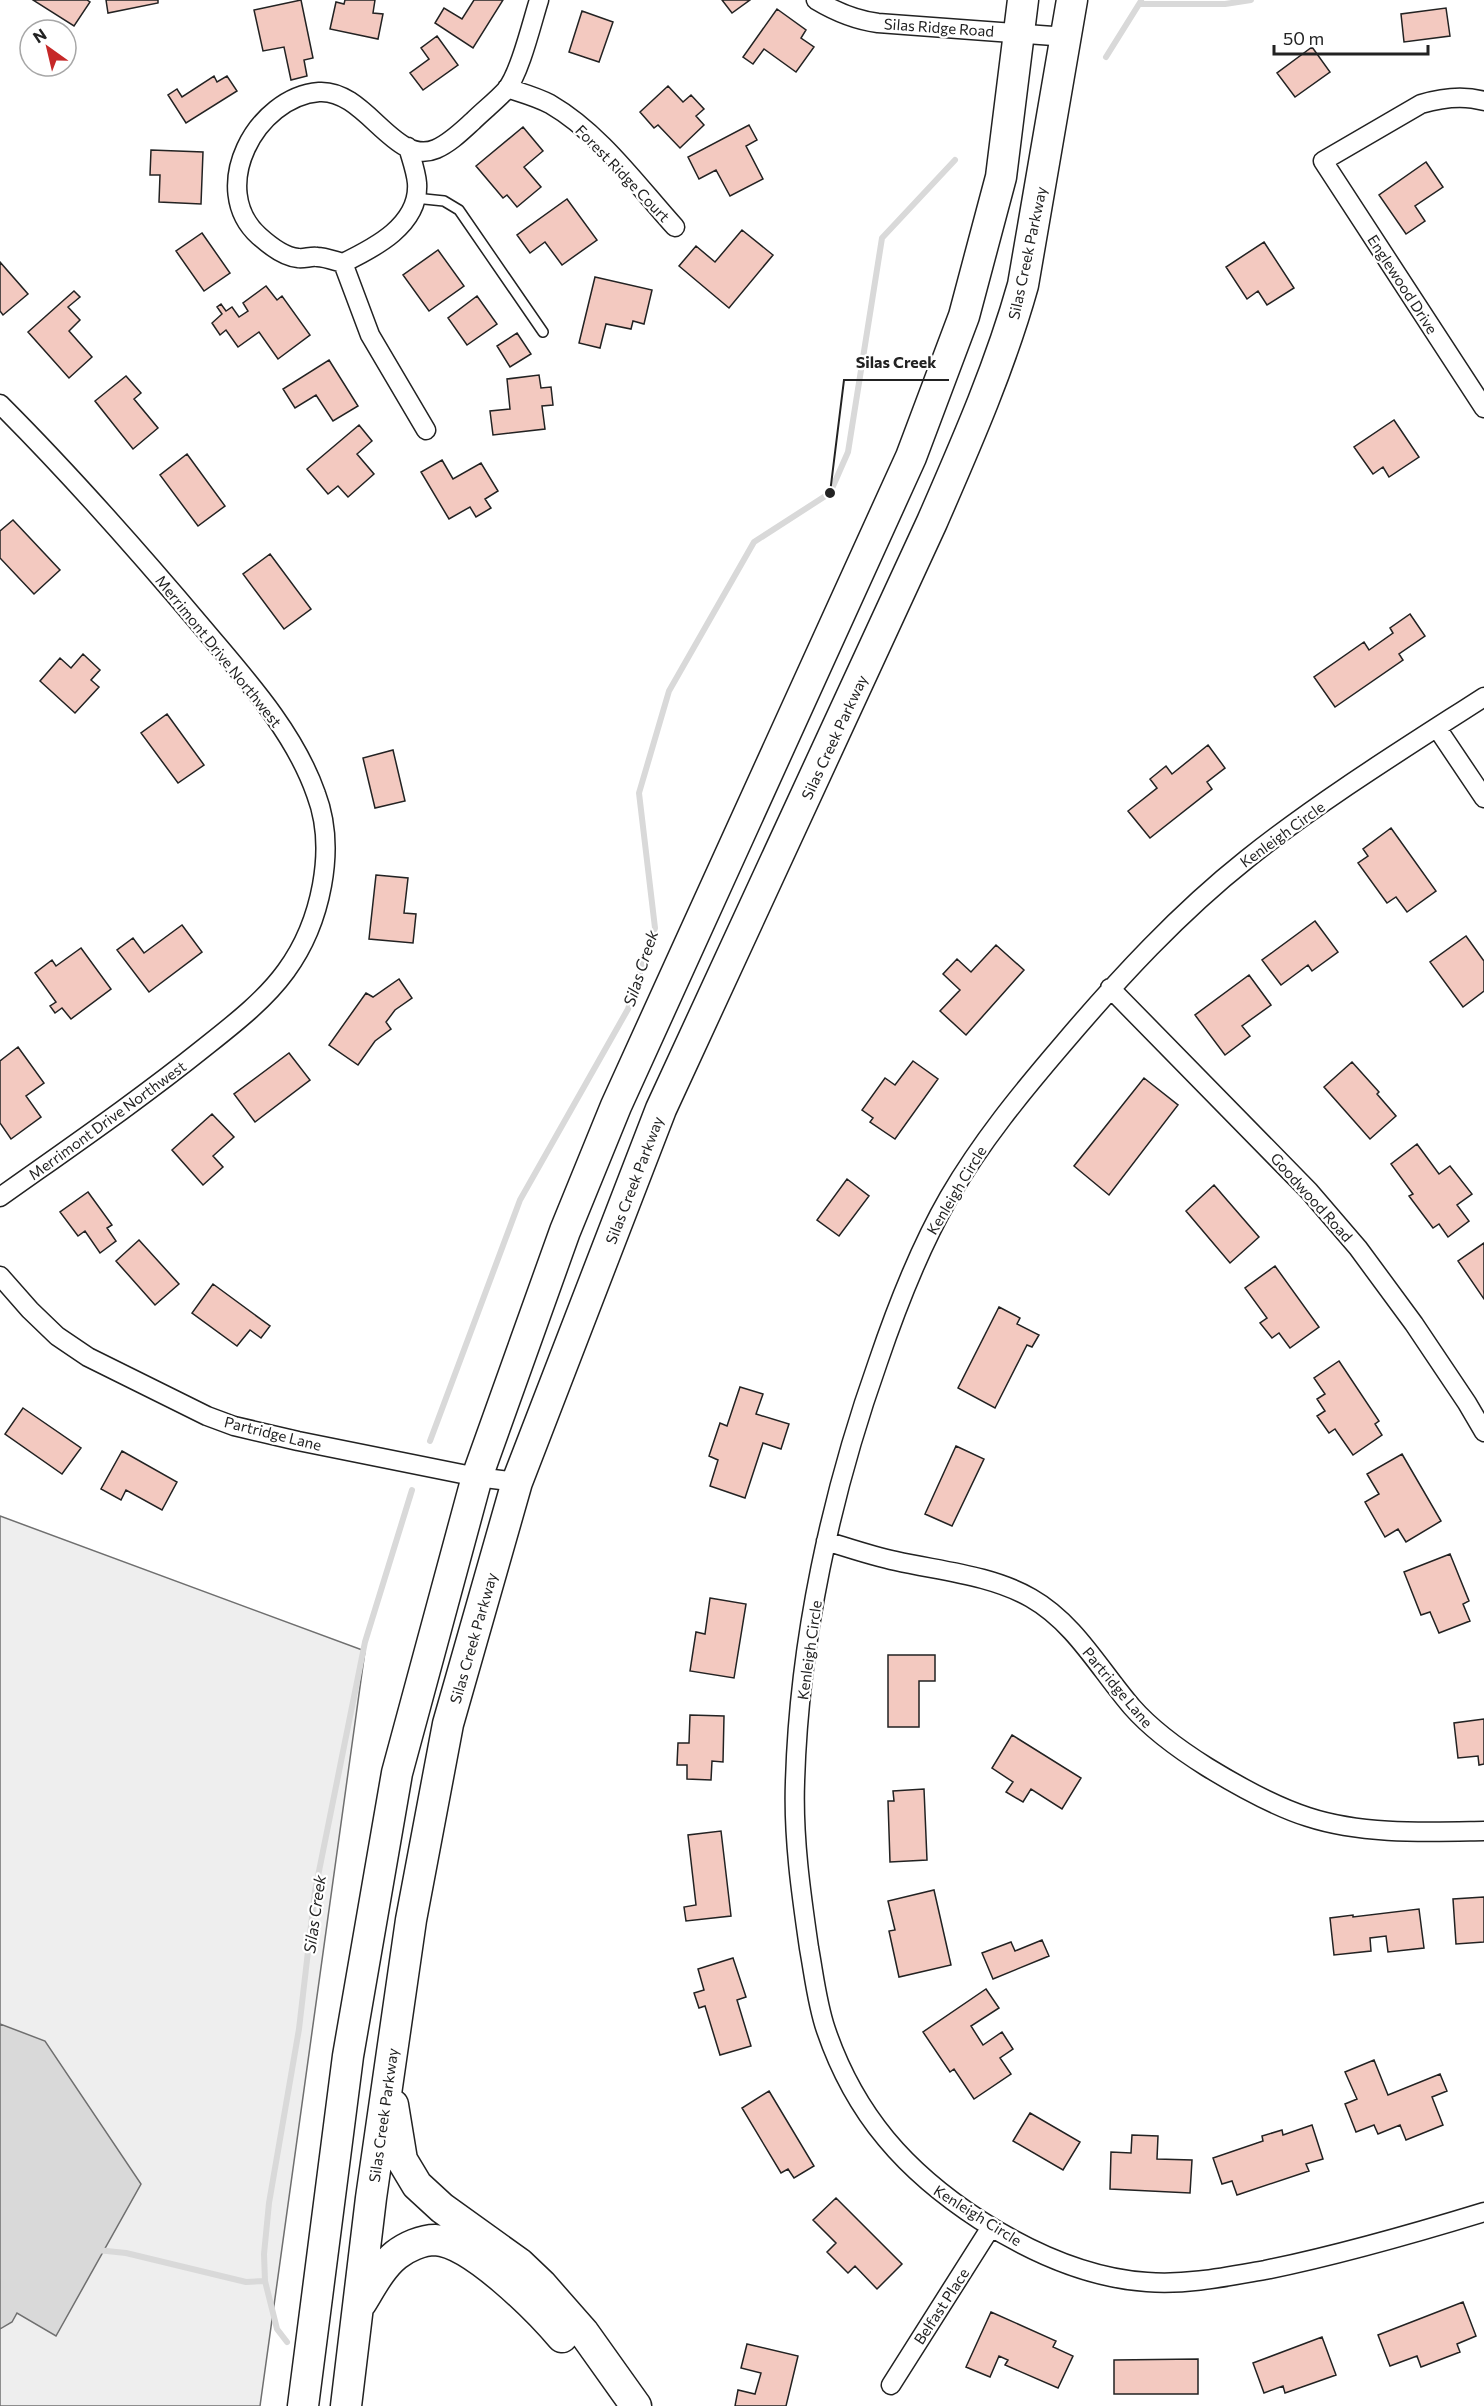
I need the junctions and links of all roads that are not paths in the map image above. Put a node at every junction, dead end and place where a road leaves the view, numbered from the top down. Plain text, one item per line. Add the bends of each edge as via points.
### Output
1 (539, 0) edge
2 (816, 0) edge
3 (1023, 0) edge
4 (1072, 0) edge
5 (1019, 32) junction
6 (1067, 37) junction
7 (507, 88) junction
8 (1484, 101) edge
9 (408, 147) junction
10 (415, 198) junction
11 (675, 227) dead end
12 (343, 263) junction
13 (543, 332) dead end
14 (0, 404) edge
15 (1484, 408) edge
16 (426, 429) dead end
17 (1484, 697) edge
18 (1437, 728) junction
19 (1484, 798) edge
20 (1110, 988) junction
21 (0, 1197) edge
22 (0, 1276) edge
23 (1484, 1432) edge
24 (477, 1477) junction
25 (517, 1482) junction
26 (826, 1541) junction
27 (1484, 1831) edge
28 (389, 2074) junction
29 (1484, 2212) edge
30 (991, 2227) junction
31 (358, 2308) junction
32 (891, 2385) dead end
33 (303, 2406) edge
34 (346, 2406) edge
35 (611, 2406) edge
36 (636, 2406) edge

1 - 7 street
2 - 5 street, Silas Ridge Road via 860,20
3 - 5 main road
4 - 6 main road, Silas Creek Parkway
5 - 6 street, Silas Ridge Road
5 - 24 main road via 1001,177 960,327 911,457 616,1106
6 - 25 main road, Silas Creek Parkway via 1023,285 1012,325 974,424 840,725 661,1109
7 - 9 street via 443,146 426,152
7 - 11 street, Forest Ridge Court via 534,96 582,127
8 - 15 street, Englewood Drive via 1439,99 1421,104 1323,161
9 - 10 street via 417,183
9 - 12 street via 364,110 330,93 302,96 284,104 256,129 238,173 238,192 246,220 257,235 289,256
10 - 12 street via 403,224 374,248
10 - 13 lane via 444,201 464,216
12 - 16 street via 370,335
14 - 21 street, Merrimont Drive Northwest via 56,459 138,551 276,720 317,794 326,852 313,916 302,944 270,991 170,1075
17 - 18 street, Kenleigh Circle
18 - 19 street
18 - 20 street, Kenleigh Circle via 1250,857 1199,899
20 - 23 street, Goodwood Road via 1309,1191 1358,1248 1421,1334
20 - 26 street, Kenleigh Circle via 984,1142 926,1240 859,1416
22 - 24 street, Partridge Lane via 57,1336 88,1357 207,1416 298,1441
24 - 25 street, Partridge Lane
24 - 33 main road via 398,1773 348,2056
25 - 28 main road, Silas Creek Parkway via 448,1724 409,1931
26 - 27 street, Partridge Lane via 893,1561 1006,1586 1031,1598 1054,1613 1073,1633 1154,1729 1183,1752 1274,1804 1346,1826
26 - 30 street, Kenleigh Circle via 798,1729 795,1785 796,1842 818,2001 840,2064 883,2137 944,2197
28 - 31 main road, Silas Creek Parkway
28 - 36 main road via 402,2160 417,2185 541,2284 584,2333
29 - 30 street, Kenleigh Circle via 1301,2263 1179,2283 1142,2282 1068,2265
30 - 32 street, Belfast Place
31 - 34 main road, Silas Creek Parkway
31 - 35 main road via 396,2254 435,2240 455,2246 489,2268 543,2315

